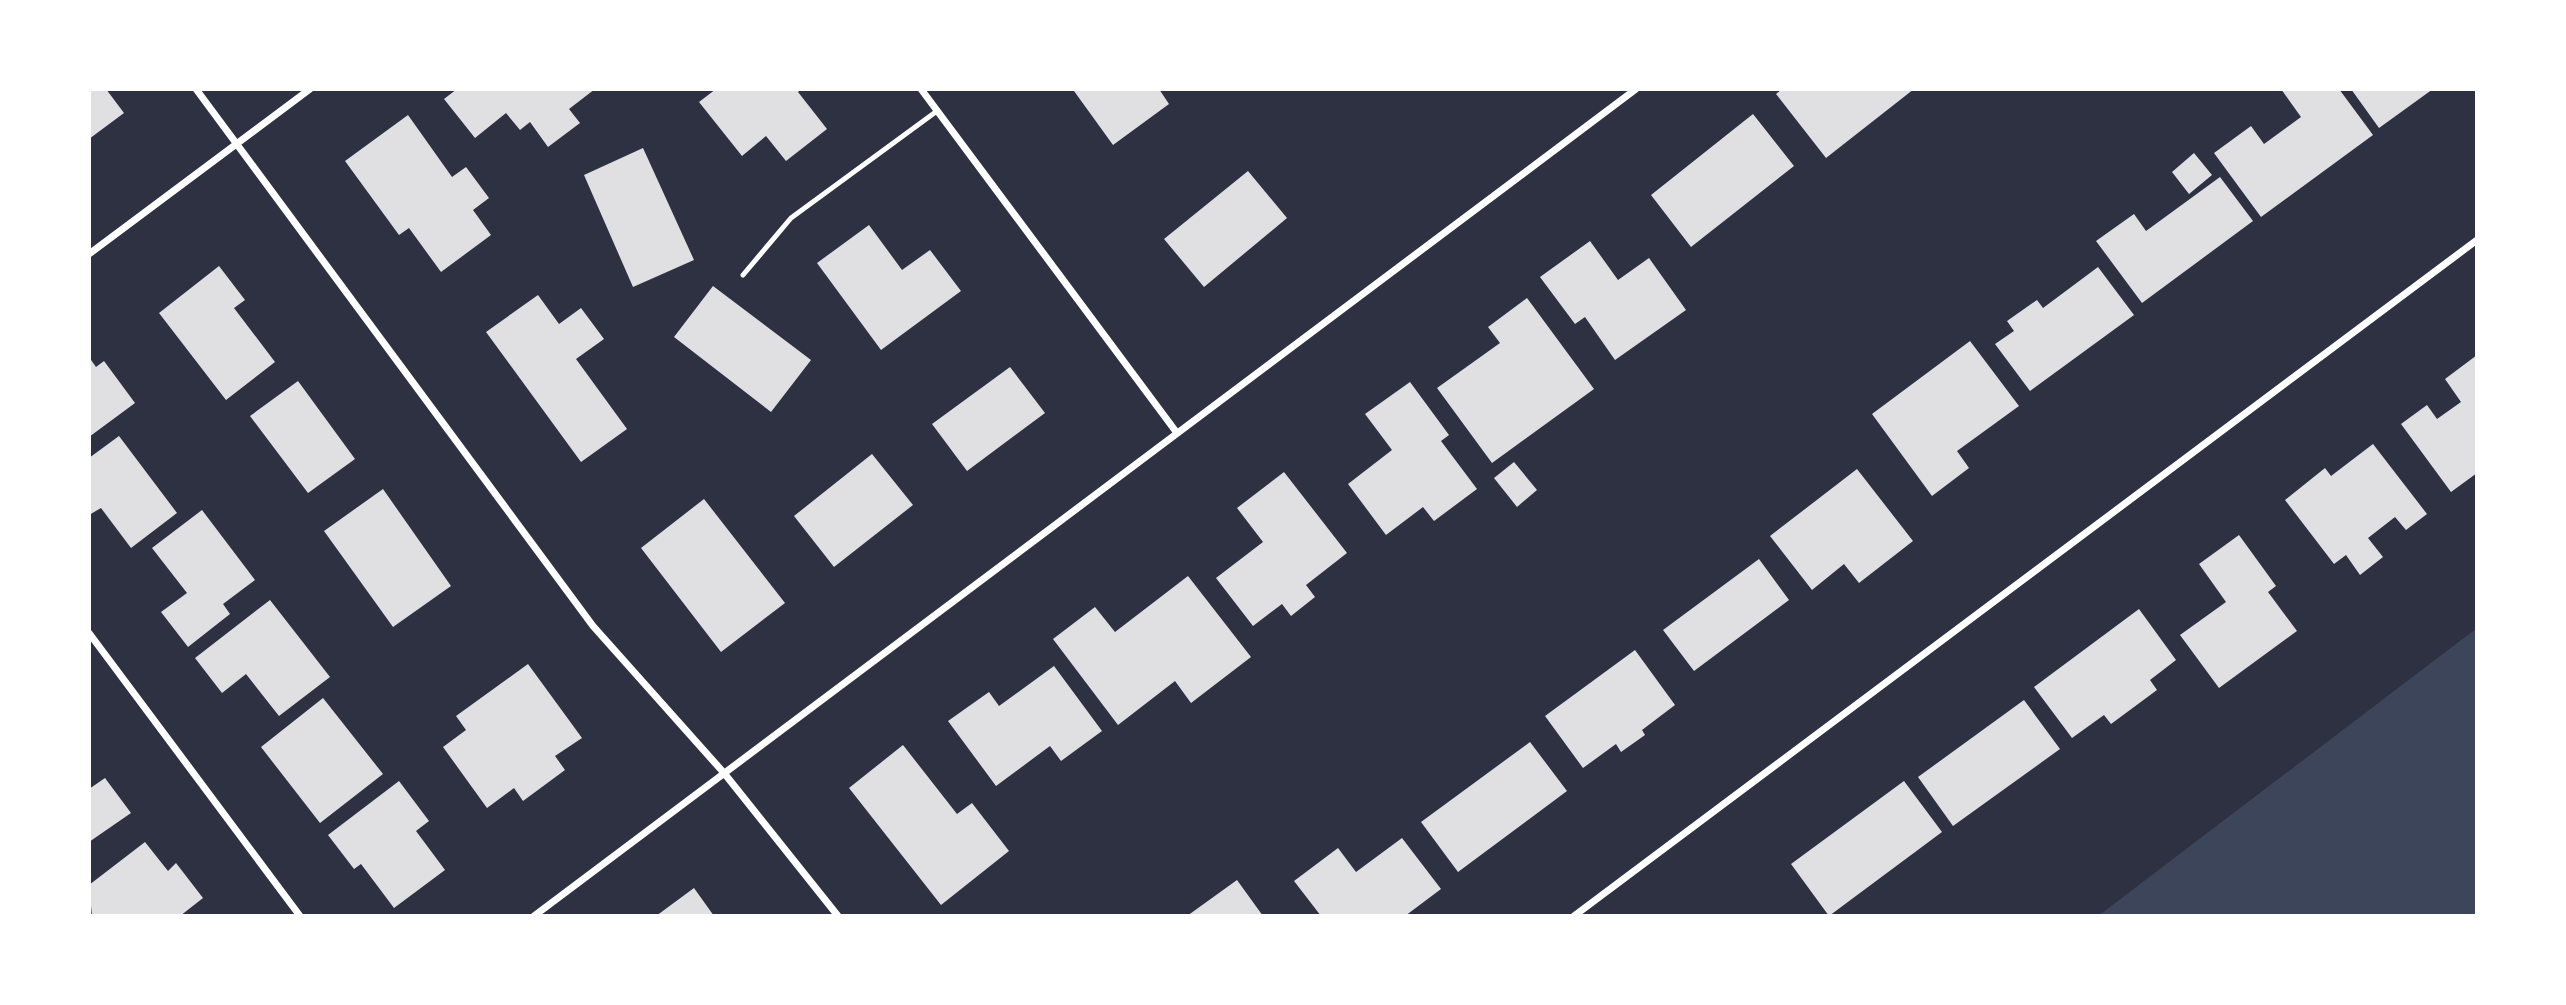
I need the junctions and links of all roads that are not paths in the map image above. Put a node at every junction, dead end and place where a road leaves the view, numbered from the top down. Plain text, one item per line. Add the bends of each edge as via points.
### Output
1 (196, 89) edge
2 (310, 89) edge
3 (921, 89) edge
4 (1636, 89) edge
5 (937, 111) junction
6 (236, 144) junction
7 (2477, 240) edge
8 (89, 254) edge
9 (743, 275) dead end
10 (1177, 433) junction
11 (89, 633) edge
12 (724, 773) junction
13 (300, 916) edge
14 (534, 916) edge
15 (838, 916) edge
16 (1574, 916) edge

1 - 6 street
2 - 6 street
3 - 5 street
4 - 10 street
5 - 9 lane via 791,218
5 - 10 street
6 - 8 street
6 - 12 street via 593,626
7 - 16 street
10 - 12 street
11 - 13 street
12 - 14 street
12 - 15 street

